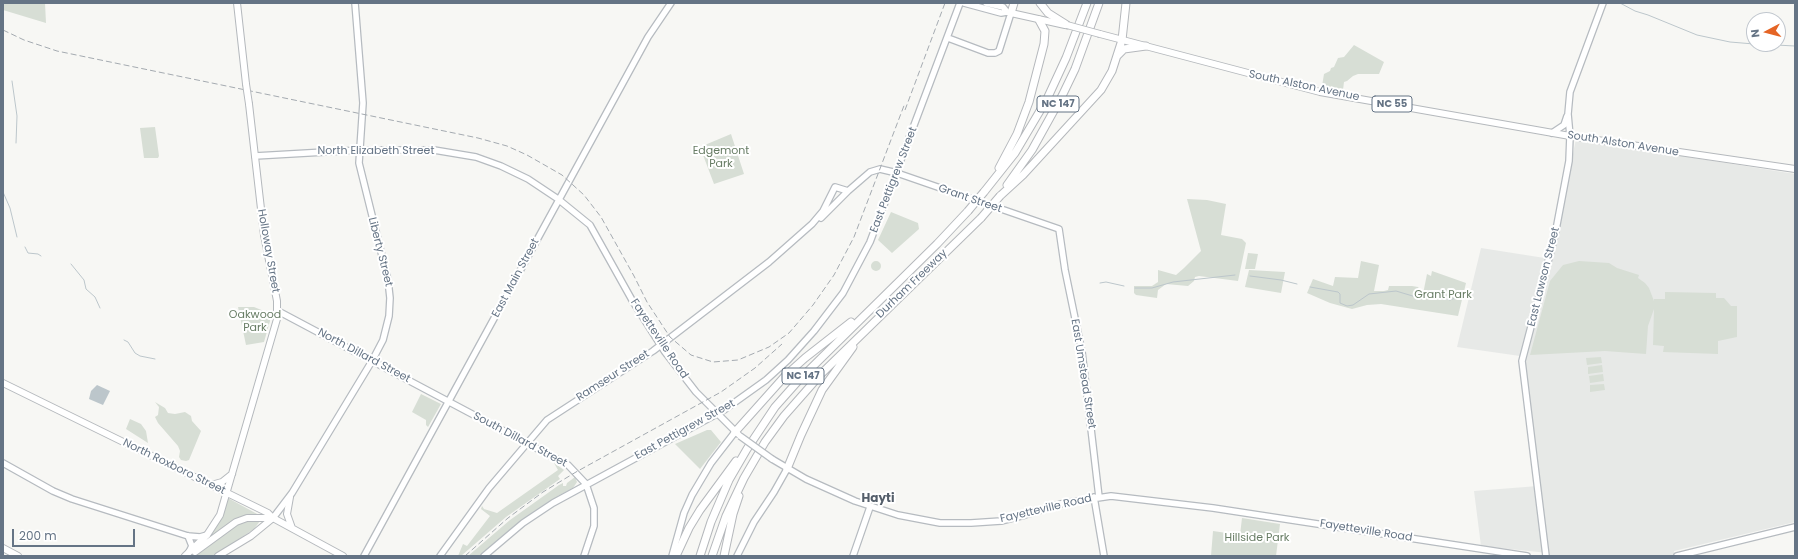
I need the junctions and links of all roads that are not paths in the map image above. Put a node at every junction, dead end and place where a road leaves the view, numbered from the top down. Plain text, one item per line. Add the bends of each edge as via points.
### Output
1 (237, 3) edge
2 (355, 3) edge
3 (671, 3) edge
4 (960, 3) edge
5 (964, 3) edge
6 (986, 3) edge
7 (1014, 3) edge
8 (1040, 3) edge
9 (1086, 3) edge
10 (1099, 3) edge
11 (1126, 3) edge
12 (1603, 3) edge
13 (1009, 12) junction
14 (1039, 20) junction
15 (1067, 25) junction
16 (948, 38) junction
17 (1122, 40) junction
18 (1146, 46) junction
19 (1116, 58) junction
20 (1568, 114) junction
21 (1552, 133) junction
22 (1570, 136) junction
23 (360, 150) junction
24 (255, 156) junction
25 (1795, 169) edge
26 (897, 173) junction
27 (986, 190) junction
28 (848, 191) junction
29 (1000, 196) junction
30 (558, 199) junction
31 (812, 224) junction
32 (1059, 228) joint
33 (868, 310) junction
34 (278, 311) junction
35 (856, 339) junction
36 (660, 346) junction
37 (372, 361) junction
38 (3, 383) edge
39 (449, 401) junction
40 (718, 415) junction
41 (738, 434) junction
42 (527, 443) junction
43 (747, 448) junction
44 (3, 463) edge
45 (750, 467) junction
46 (787, 469) junction
47 (232, 474) junction
48 (586, 484) junction
49 (211, 485) junction
50 (227, 493) junction
51 (290, 496) junction
52 (1097, 497) junction
53 (870, 506) junction
54 (262, 510) junction
55 (262, 518) junction
56 (273, 518) junction
57 (1795, 527) edge
58 (292, 528) junction
59 (259, 529) junction
60 (207, 535) junction
61 (188, 536) junction
62 (3, 548) edge
63 (188, 555) edge
64 (18, 556) edge
65 (218, 556) edge
66 (343, 556) edge
67 (364, 556) edge
68 (440, 556) edge
69 (484, 556) edge
70 (584, 556) edge
71 (672, 556) edge
72 (676, 556) edge
73 (700, 556) edge
74 (712, 556) edge
75 (724, 556) edge
76 (737, 556) edge
77 (853, 556) edge
78 (1104, 556) edge
79 (1527, 556) edge
80 (1546, 556) edge
81 (1677, 556) edge

1 - 24 main road, Holloway Street, bridge
2 - 23 street, Liberty Street via 363,102
3 - 30 street, East Main Street via 653,27
4 - 16 street, East Pettigrew Street
5 - 13 street, NC 55 via 1001,13
6 - 13 street, South Alston Avenue / NC 55 via 1003,7
7 - 13 highway
8 - 15 highway via 1048,13
9 - 27 highway, Durham Freeway / NC 147 via 1066,58 1043,106 1014,153
10 - 29 highway, Durham Freeway / NC 147 via 1075,69 1055,109 1032,150
11 - 17 highway
12 - 20 street, East Lawson Street via 1570,92
13 - 14 main road, South Alston Avenue / NC 55
13 - 16 street via 1002,44 995,53 985,52
14 - 15 main road, South Alston Avenue / NC 55
14 - 27 highway via 1045,31 1044,44 1027,106 1011,146
15 - 17 main road, South Alston Avenue / NC 55, bridge
16 - 26 street, East Pettigrew Street
17 - 18 main road, South Alston Avenue / NC 55
17 - 19 highway
18 - 19 highway via 1124,49
18 - 21 main road, South Alston Avenue / NC 55 via 1320,92
19 - 29 highway via 1107,81 1097,96
20 - 21 street via 1564,125
20 - 22 street, East Lawson Street
21 - 22 main road, South Alston Avenue / NC 55
22 - 25 main road, South Alston Avenue / NC 55
22 - 80 street, East Lawson Street via 1570,161 1555,235 1522,361
23 - 24 street, North Elizabeth Street
23 - 30 street, North Elizabeth Street via 420,149 465,154 512,171
23 - 37 street, Liberty Street via 360,170 386,270 390,298 386,332
24 - 34 main road, Holloway Street via 264,235
26 - 28 street, Grant Street via 880,169 870,172
26 - 32 street, Grant Street
26 - 40 street, East Pettigrew Street via 868,246 833,306 814,331 781,366
27 - 33 highway, Durham Freeway / NC 147, bridge via 937,244
28 - 31 street
28 - 31 street, Ramseur Street via 836,187 823,211
29 - 35 highway, Durham Freeway / NC 147, bridge via 981,218
30 - 36 street, Fayetteville Road via 590,225
30 - 39 street, East Main Street
31 - 36 street, Ramseur Street via 769,262
32 - 52 street, East Umstead Street via 1082,352
33 - 41 highway via 789,372 759,404
33 - 43 highway, Durham Freeway / NC 147 via 785,394
34 - 37 street, North Dillard Street
34 - 47 main road, Holloway Street via 274,335
35 - 45 highway, Durham Freeway / NC 147 via 795,402
35 - 46 highway via 822,390
36 - 40 street, Fayetteville Road via 696,392
36 - 42 street, Ramseur Street via 554,414
37 - 39 street, North Dillard Street
37 - 51 street, Liberty Street
38 - 49 main road, North Roxboro Street
39 - 42 street, South Dillard Street
39 - 67 street, East Main Street
40 - 41 street, Fayetteville Road
40 - 48 street, East Pettigrew Street
41 - 46 street, Fayetteville Road, bridge
41 - 71 street via 696,488 684,513
42 - 48 street, South Dillard Street via 568,465
42 - 68 street, Ramseur Street via 489,488
43 - 72 highway via 712,492 689,528
43 - 73 highway, Durham Freeway / NC 147 via 721,498
44 - 61 street via 72,499
45 - 74 highway, Durham Freeway / NC 147 via 729,509
45 - 75 highway via 732,514
46 - 53 street, Fayetteville Road via 832,492
46 - 76 street via 754,522
47 - 49 main road via 222,482
47 - 50 main road, Holloway Street
48 - 69 street, East Pettigrew Street via 532,516
48 - 70 street via 593,504 594,522
49 - 50 main road, North Roxboro Street
50 - 54 main road, North Roxboro Street
50 - 60 main road, Holloway Street via 217,521
51 - 56 street, Liberty Street
51 - 58 main road via 287,514
52 - 53 street, Fayetteville Road via 1064,503 1012,518 971,524 925,520
52 - 78 street, East Umstead Street
52 - 79 street, Fayetteville Road via 1113,496 1175,503
53 - 77 street
54 - 55 main road
54 - 56 main road, North Roxboro Street
55 - 56 main road
55 - 59 main road
55 - 63 main road via 247,518 236,522
56 - 58 main road, North Roxboro Street
56 - 59 main road, Liberty Street
57 - 81 street
58 - 66 main road, North Roxboro Street
59 - 65 main road, Liberty Street
60 - 61 street
60 - 63 main road, Holloway Street
61 - 63 street via 192,546
62 - 64 main road

